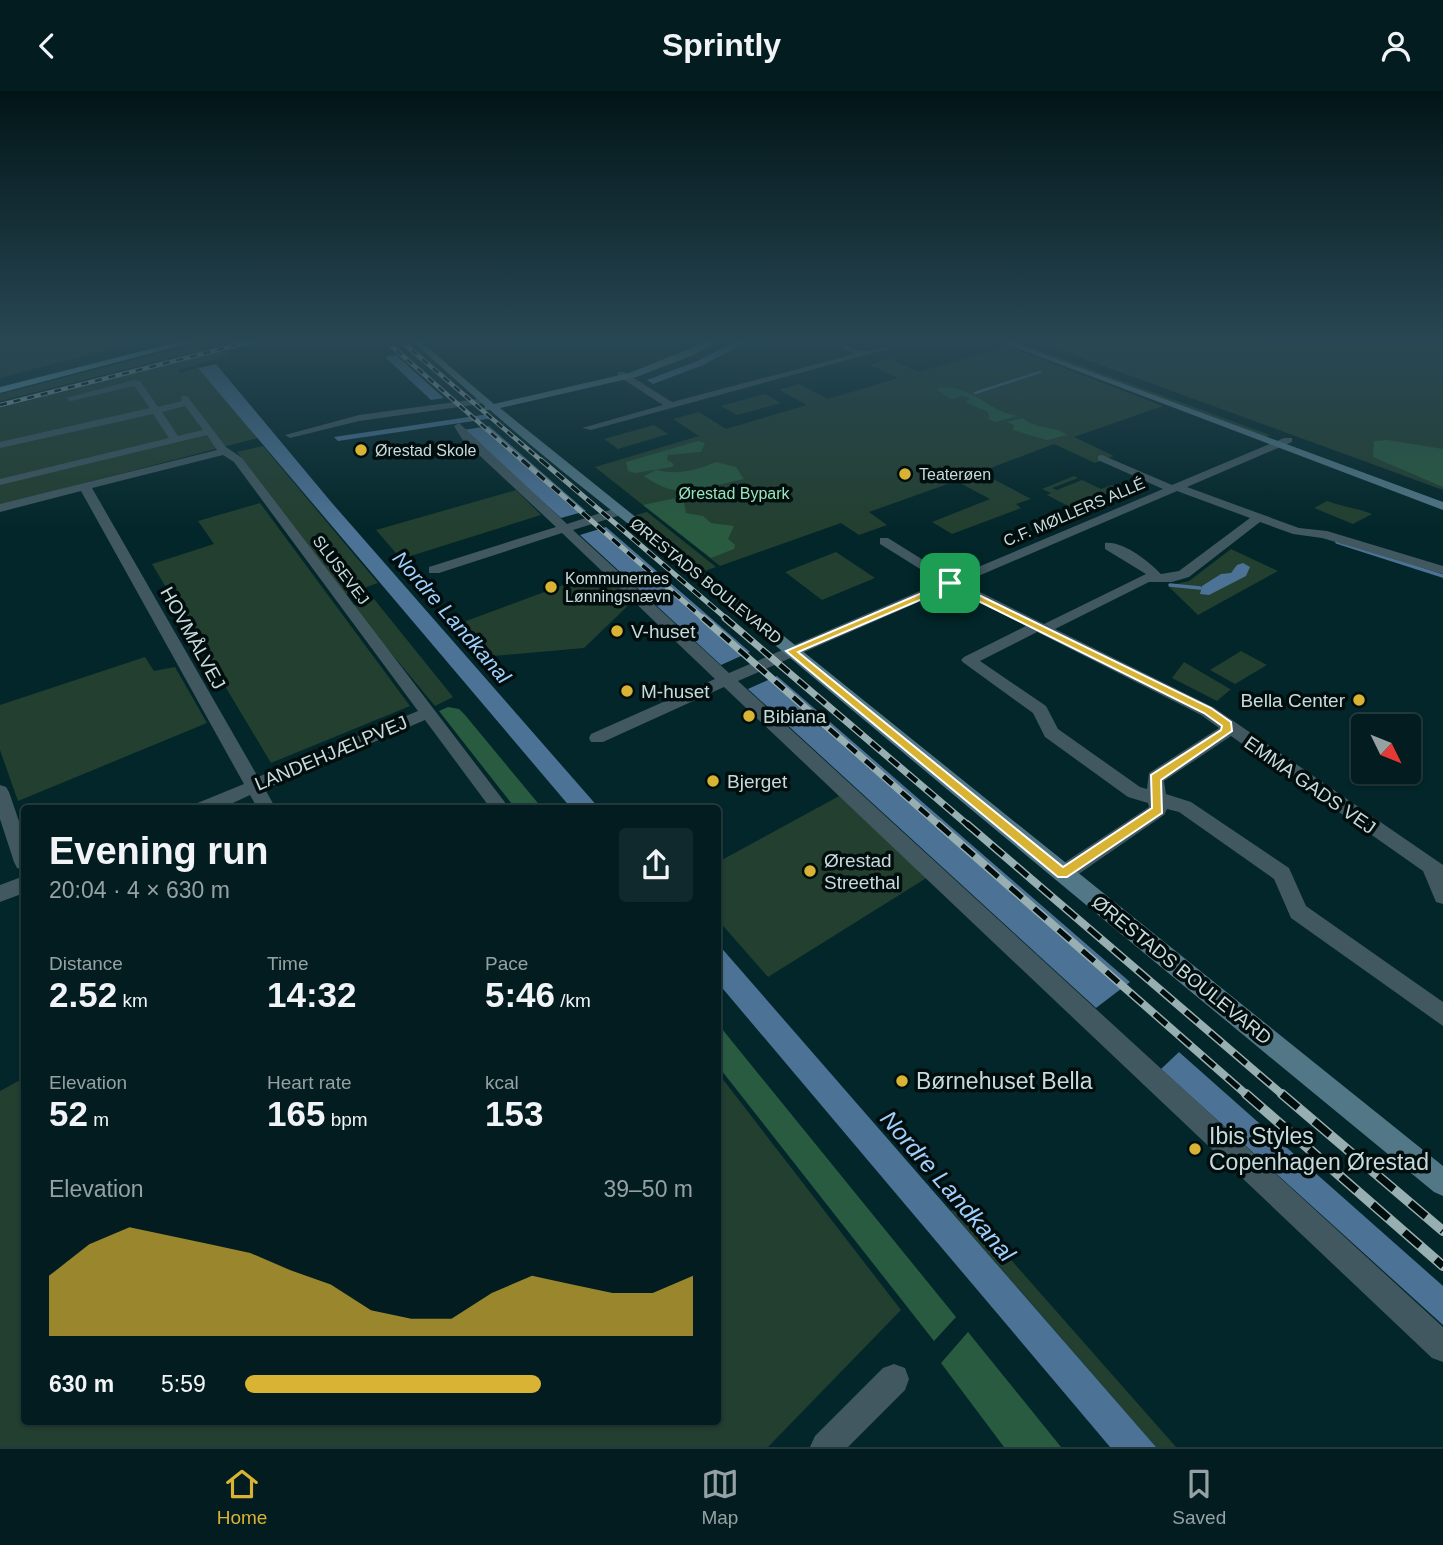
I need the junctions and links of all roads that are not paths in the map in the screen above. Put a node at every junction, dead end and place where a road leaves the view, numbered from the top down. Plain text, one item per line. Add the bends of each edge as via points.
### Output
1 (151, 404) edge
2 (173, 404) edge
3 (189, 404) edge
4 (487, 404) edge
5 (489, 404) edge
6 (668, 404) edge
7 (677, 404) edge
8 (1177, 404) edge
9 (1184, 404) edge
10 (671, 406) junction
11 (156, 410) junction
12 (458, 426) dead end
13 (587, 428) dead end
14 (208, 432) junction
15 (290, 435) dead end
16 (175, 439) junction
17 (1282, 442) junction
18 (0, 445) edge
19 (226, 451) junction
20 (1102, 458) dead end
21 (0, 482) edge
22 (85, 487) junction
23 (1174, 488) junction
24 (1443, 497) edge
25 (1443, 506) edge
26 (0, 509) edge
27 (621, 511) junction
28 (1260, 516) junction
29 (564, 529) junction
30 (884, 541) dead end
31 (1110, 546) dead end
32 (434, 570) dead end
33 (1443, 570) edge
34 (1158, 578) junction
35 (950, 583) junction
36 (1042, 627) junction
37 (791, 651) junction
38 (730, 684) junction
39 (427, 713) junction
40 (1229, 727) junction
41 (597, 738) dead end
42 (255, 786) junction
43 (0, 792) edge
44 (1156, 797) junction
45 (210, 805) edge
46 (265, 805) edge
47 (498, 805) edge
48 (21, 853) edge
49 (1438, 873) edge
50 (1063, 874) junction
51 (21, 885) edge
52 (0, 894) edge
53 (1443, 895) edge
54 (1443, 1015) edge
55 (1443, 1183) edge
56 (1443, 1347) edge
57 (894, 1379) dead end
58 (826, 1447) edge

1 - 11 street
2 - 11 street, SLUSEVEJ
3 - 14 street, SLUSEVEJ
4 - 15 street
5 - 27 street, ØRESTADS BOULEVARD
6 - 10 street
7 - 10 street
8 - 17 street
9 - 17 street
10 - 13 street
11 - 16 street
11 - 18 street, SLUSEVEJ
12 - 29 street
14 - 16 street
14 - 19 street, SLUSEVEJ
16 - 21 street
17 - 23 street, C.F. MØLLERS ALLÉ
17 - 24 street
17 - 25 street
19 - 22 street
19 - 39 street, SLUSEVEJ via 238,460
20 - 23 street, C.F. MØLLERS ALLÉ
22 - 26 street
22 - 42 street, HOVMÅLVEJ
23 - 28 street
23 - 35 street, C.F. MØLLERS ALLÉ
27 - 29 street, ØRESTADS BOULEVARD
27 - 37 street, ØRESTADS BOULEVARD
28 - 33 street via 1297,531 1323,534
28 - 34 street via 1184,574
29 - 32 street, ØRESTADS BOULEVARD
29 - 38 street
30 - 35 street
31 - 34 street via 1143,563
34 - 36 street via 1147,578
35 - 36 street, EMMA GADS VEJ
35 - 37 street, C.F. MØLLERS ALLÉ
36 - 40 street, EMMA GADS VEJ via 1207,711
36 - 44 street via 970,660 1040,710 1051,733 1134,792
37 - 38 street, ØRESTADS BOULEVARD
37 - 50 street, ØRESTADS BOULEVARD
38 - 41 street, ØRESTADS BOULEVARD
38 - 56 street
39 - 42 street, LANDEHJÆLPVEJ
39 - 47 street, LANDEHJÆLPVEJ
40 - 44 street via 1155,778
40 - 49 street, EMMA GADS VEJ
42 - 45 street, LANDEHJÆLPVEJ
42 - 46 street, HOVMÅLVEJ
43 - 48 street
44 - 50 street via 1158,810
44 - 54 street via 1185,807 1282,874 1298,912
49 - 53 street
50 - 55 street, ØRESTADS BOULEVARD
51 - 52 street
57 - 58 street

